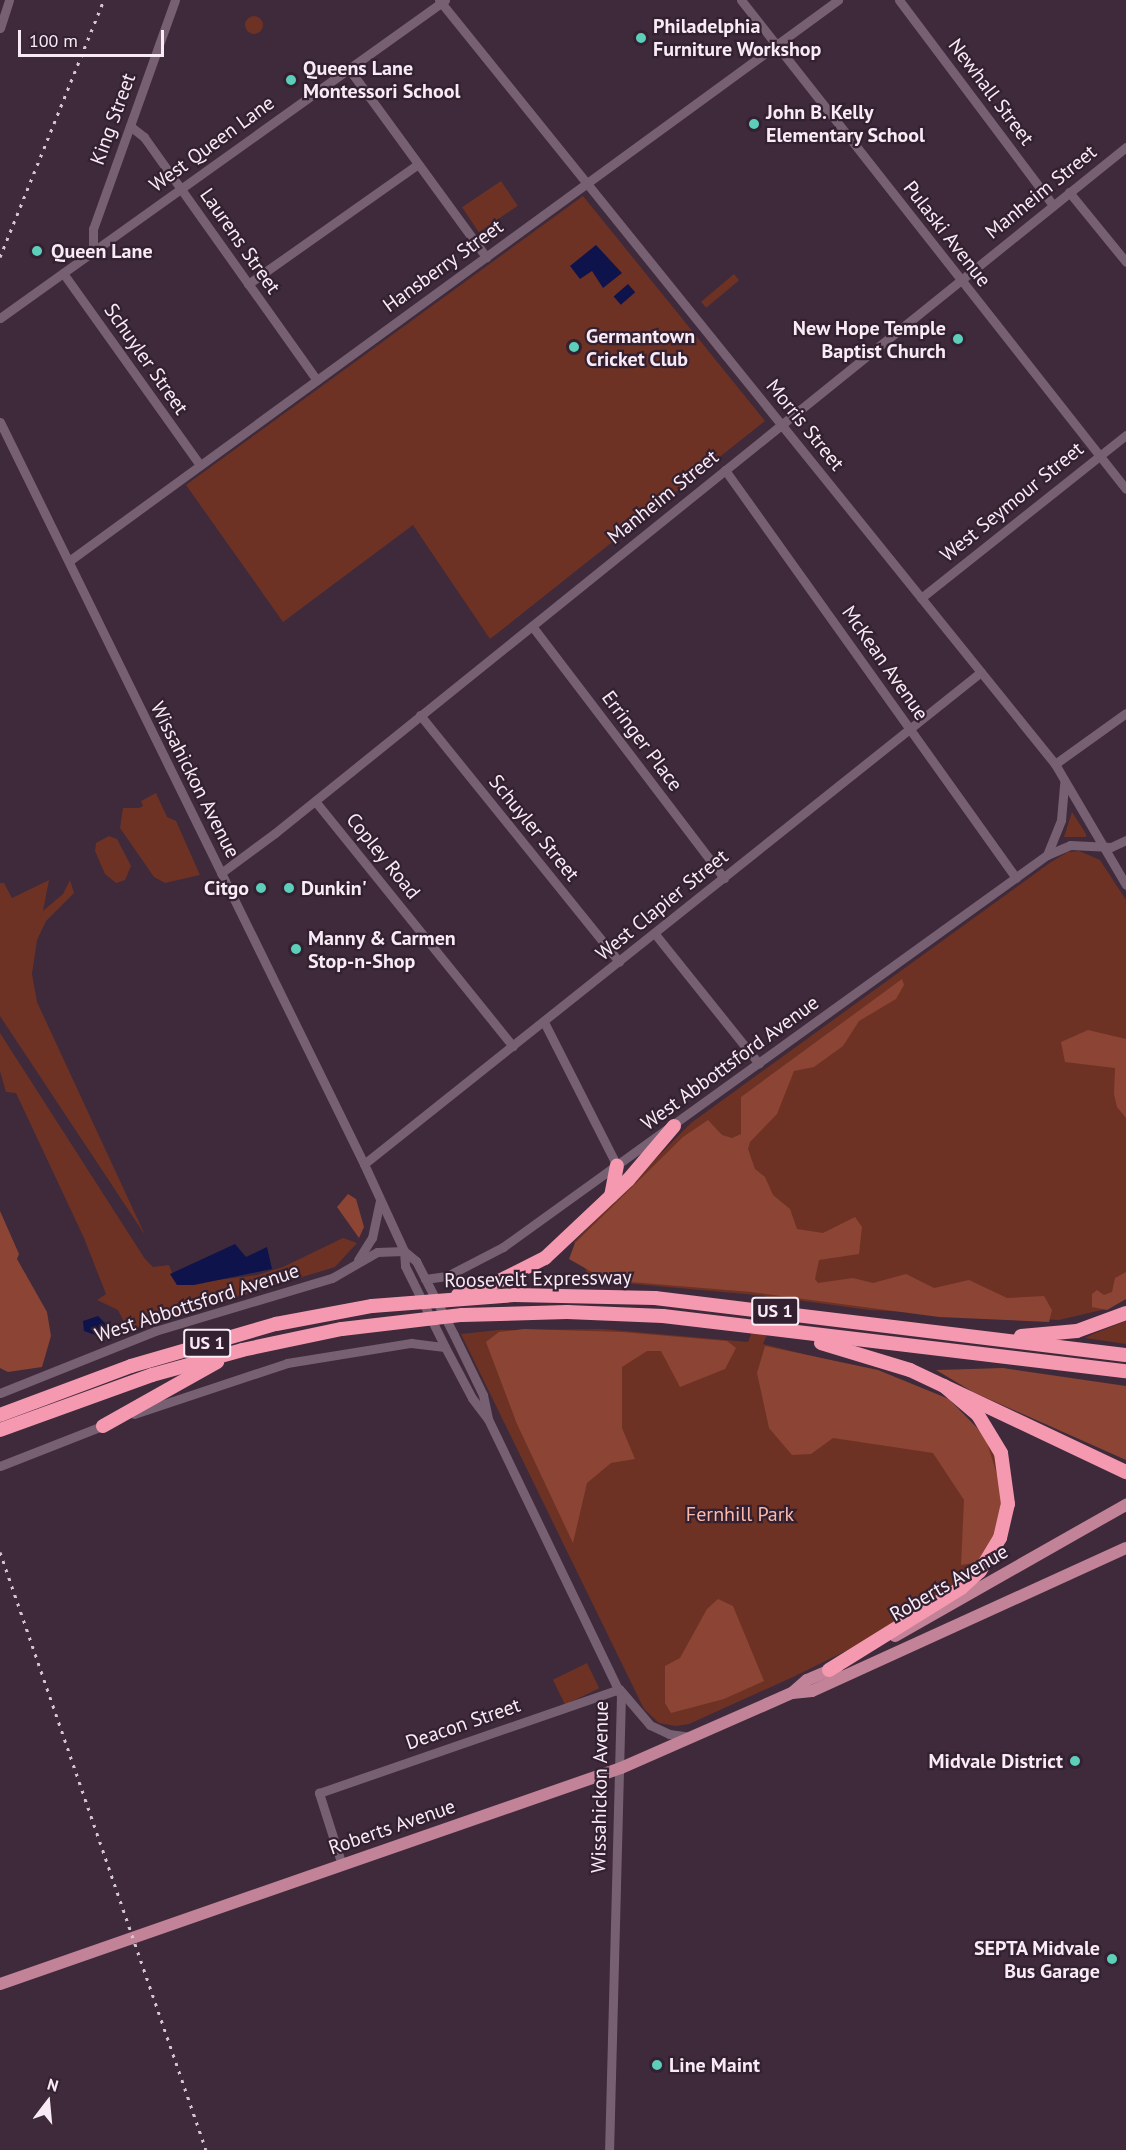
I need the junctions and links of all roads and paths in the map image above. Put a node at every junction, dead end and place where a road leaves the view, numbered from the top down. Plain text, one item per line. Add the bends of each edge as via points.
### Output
1 (9, 0) edge
2 (175, 0) edge
3 (741, 0) edge
4 (838, 0) edge
5 (899, 0) edge
6 (442, 1) edge
7 (0, 28) edge
8 (776, 45) junction
9 (349, 69) junction
10 (130, 126) junction
11 (1126, 147) edge
12 (418, 164) junction
13 (586, 183) junction
14 (181, 189) junction
15 (1069, 192) junction
16 (1053, 205) junction
17 (93, 252) junction
18 (486, 257) junction
19 (1126, 262) edge
20 (63, 273) junction
21 (961, 280) junction
22 (248, 284) junction
23 (0, 318) edge
24 (317, 380) junction
25 (0, 422) edge
26 (781, 424) junction
27 (1126, 435) edge
28 (1099, 455) junction
29 (200, 465) junction
30 (725, 470) junction
31 (1126, 489) edge
32 (69, 561) junction
33 (921, 598) junction
34 (532, 626) junction
35 (981, 672) junction
36 (1126, 713) edge
37 (420, 716) junction
38 (910, 729) junction
39 (1055, 764) junction
40 (1064, 779) junction
41 (315, 801) junction
42 (1126, 840) edge
43 (1103, 846) junction
44 (1047, 855) junction
45 (221, 873) junction
46 (724, 878) junction
47 (1016, 878) junction
48 (1126, 885) edge
49 (655, 934) junction
50 (619, 962) junction
51 (544, 1022) junction
52 (513, 1046) junction
53 (759, 1064) junction
54 (674, 1126) junction
55 (364, 1164) junction
56 (617, 1166) junction
57 (610, 1197) junction
58 (380, 1198) junction
59 (404, 1251) junction
60 (354, 1265) junction
61 (427, 1282) junction
62 (444, 1300) junction
63 (1126, 1314) edge
64 (770, 1329) junction
65 (979, 1337) junction
66 (445, 1347) junction
67 (242, 1350) junction
68 (1126, 1355) edge
69 (1126, 1371) edge
70 (944, 1386) junction
71 (0, 1393) edge
72 (0, 1415) edge
73 (488, 1419) junction
74 (103, 1426) junction
75 (0, 1430) edge
76 (0, 1466) edge
77 (1126, 1472) edge
78 (1126, 1505) edge
79 (1126, 1548) edge
80 (829, 1670) junction
81 (620, 1689) junction
82 (792, 1693) junction
83 (694, 1737) junction
84 (621, 1768) junction
85 (342, 1865) junction
86 (0, 1984) edge
87 (609, 2150) edge

1 - 7 street
2 - 10 street, King Street
3 - 8 street, Pulaski Avenue
4 - 8 street, Hansberry Street
5 - 16 street, Newhall Street
6 - 9 street, West Queen Lane
6 - 13 street, Morris Street
8 - 13 street, Hansberry Street
8 - 21 street, Pulaski Avenue
9 - 12 street
9 - 14 street, West Queen Lane
10 - 14 street, Laurens Street via 144,137
10 - 17 street, King Street via 93,229
11 - 15 street, Manheim Street
12 - 18 street
12 - 22 street
13 - 18 street, Hansberry Street
13 - 26 street, Morris Street
14 - 17 street, West Queen Lane
14 - 22 street, Laurens Street
15 - 16 street, Manheim Street
15 - 19 street
16 - 21 street, Manheim Street
17 - 20 street, West Queen Lane
18 - 24 street, Hansberry Street
20 - 23 street, West Queen Lane
20 - 29 street, Schuyler Street
21 - 26 street, Manheim Street
21 - 28 street, Pulaski Avenue
22 - 24 street, Laurens Street
24 - 29 street, Hansberry Street
25 - 32 street, Wissahickon Avenue
26 - 30 street, Manheim Street
26 - 33 street, Morris Street
27 - 28 street, West Seymour Street
28 - 31 street, Pulaski Avenue
28 - 33 street, West Seymour Street
29 - 32 street, Hansberry Street
30 - 34 street, Manheim Street
30 - 38 street, McKean Avenue
32 - 45 street, Wissahickon Avenue
33 - 35 street, Morris Street
34 - 37 street, Manheim Street
34 - 46 street, Erringer Place
35 - 38 street, West Clapier Street
35 - 39 street, Morris Street
36 - 39 street
37 - 41 street, Manheim Street
37 - 50 street, Schuyler Street
38 - 46 street, West Clapier Street
38 - 47 street, McKean Avenue
39 - 40 street, Morris Street
40 - 43 street, Morris Street
40 - 44 street via 1061,820
41 - 45 street, Manheim Street
41 - 52 street, Copley Road
42 - 43 street, West Abbottsford Avenue
43 - 44 street, West Abbottsford Avenue via 1070,845
43 - 48 street, Morris Street
44 - 47 street, West Abbottsford Avenue
45 - 55 street, Wissahickon Avenue
46 - 49 street, West Clapier Street
47 - 53 street, West Abbottsford Avenue
49 - 50 street, West Clapier Street
49 - 53 street
50 - 51 street, West Clapier Street
51 - 52 street, West Clapier Street
51 - 56 street
52 - 55 street, West Clapier Street
53 - 54 street, West Abbottsford Avenue
54 - 56 street, West Abbottsford Avenue
54 - 57 highway
55 - 58 street, Wissahickon Avenue
56 - 57 highway
56 - 61 street, West Abbottsford Avenue via 493,1253
57 - 62 highway via 533,1266
58 - 59 street, Wissahickon Avenue
58 - 60 street via 372,1238
59 - 60 street, West Abbottsford Avenue via 377,1252
59 - 61 street, Wissahickon Avenue via 416,1261
59 - 66 street, Wissahickon Avenue via 405,1266
60 - 71 street, West Abbottsford Avenue via 332,1278 142,1336
61 - 73 street, Wissahickon Avenue via 483,1395
62 - 65 highway, Roosevelt Expressway / US 1 via 550,1294 655,1298
62 - 72 highway, Roosevelt Expressway / US 1 via 337,1312 235,1335 131,1366
63 - 65 highway via 1061,1333
64 - 67 highway, Roosevelt Expressway / US 1 via 634,1314 496,1313 378,1324
64 - 69 highway, Roosevelt Expressway / US 1
64 - 70 highway via 876,1358
65 - 68 highway, Roosevelt Expressway / US 1
66 - 73 street, Wissahickon Avenue
66 - 74 street via 411,1343 287,1363
67 - 74 highway
67 - 75 highway, Roosevelt Expressway / US 1 via 152,1375
70 - 77 highway
70 - 80 highway via 978,1415 998,1444 1008,1489 1000,1538 988,1560 966,1584
73 - 81 street, Wissahickon Avenue
74 - 76 street
78 - 80 main road, Roberts Avenue
79 - 82 main road, Roberts Avenue via 812,1691
80 - 82 main road, Roberts Avenue
81 - 83 street via 650,1725 669,1734
81 - 84 street, Wissahickon Avenue
81 - 85 street, Deacon Street via 319,1793
82 - 83 main road, Roberts Avenue
83 - 84 main road, Roberts Avenue
84 - 85 main road, Roberts Avenue
84 - 87 street, Wissahickon Avenue
85 - 86 main road, Roberts Avenue

